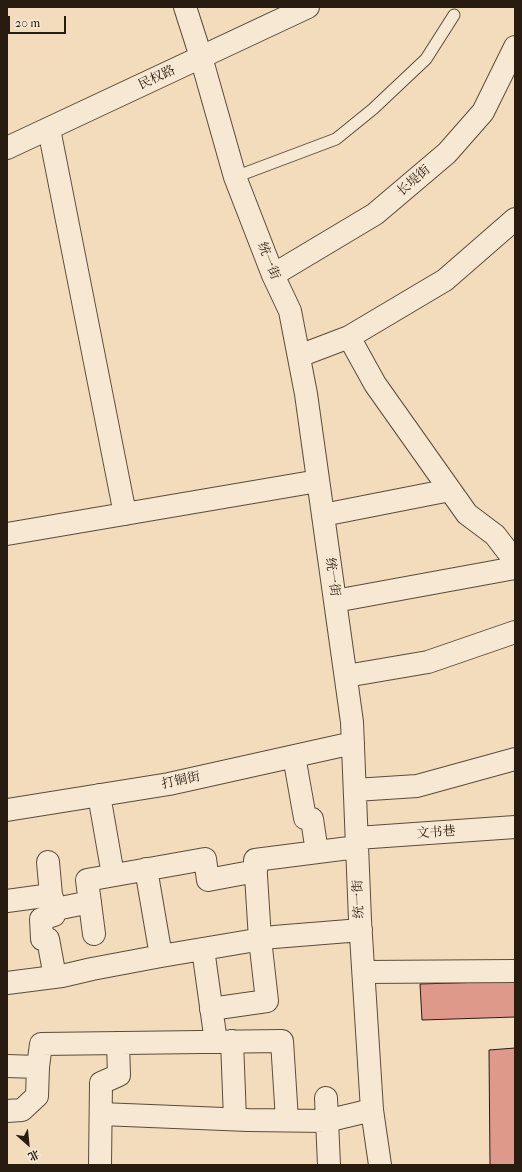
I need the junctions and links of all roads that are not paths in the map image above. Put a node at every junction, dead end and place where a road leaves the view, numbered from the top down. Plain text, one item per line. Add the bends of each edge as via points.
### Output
1 (186, 7) edge
2 (308, 7) edge
3 (454, 15) dead end
4 (515, 47) edge
5 (201, 57) junction
6 (508, 78) edge
7 (49, 129) junction
8 (7, 148) edge
9 (235, 177) junction
10 (515, 219) edge
11 (273, 275) junction
12 (350, 337) junction
13 (298, 356) junction
14 (318, 481) junction
15 (450, 490) junction
16 (125, 514) junction
17 (323, 515) junction
18 (7, 534) edge
19 (515, 561) edge
20 (515, 568) edge
21 (335, 601) junction
22 (515, 632) edge
23 (346, 676) junction
24 (352, 743) junction
25 (294, 756) junction
26 (515, 759) edge
27 (355, 790) junction
28 (99, 795) junction
29 (7, 810) edge
30 (515, 827) edge
31 (357, 843) junction
32 (317, 852) junction
33 (48, 862) dead end
34 (146, 869) junction
35 (256, 872) junction
36 (113, 875) junction
37 (7, 900) edge
38 (53, 902) junction
39 (90, 902) junction
40 (361, 930) junction
41 (94, 934) dead end
42 (260, 939) junction
43 (203, 948) junction
44 (161, 956) junction
45 (515, 971) edge
46 (364, 972) junction
47 (55, 977) junction
48 (7, 983) edge
49 (211, 1009) junction
50 (224, 1042) junction
51 (118, 1043) junction
52 (7, 1066) edge
53 (38, 1067) junction
54 (326, 1098) dead end
55 (372, 1110) junction
56 (7, 1111) edge
57 (101, 1114) junction
58 (234, 1119) junction
59 (287, 1120) junction
60 (326, 1121) junction
61 (100, 1165) edge
62 (329, 1165) edge
63 (380, 1165) edge

1 - 5 street, 统一街
2 - 5 street, 民权路
3 - 9 lane via 426,59 373,109 336,138
4 - 6 street, 长堤街
5 - 7 street, 民权路
5 - 9 street, 统一街
6 - 11 street, 长堤街 via 483,112 446,153 375,214
7 - 8 street, 民权路
7 - 16 street
9 - 11 street, 统一街
10 - 12 street via 445,280
11 - 13 street, 统一街 via 290,311
12 - 13 street
12 - 15 street via 375,384
13 - 14 street, 统一街
14 - 16 street
14 - 17 street, 统一街
15 - 17 street
15 - 19 street via 467,514 495,535
16 - 18 street
17 - 21 street, 统一街
20 - 21 street
21 - 23 street, 统一街
22 - 23 street via 428,662
23 - 24 street, 统一街
24 - 25 street, 打铜街
24 - 27 street, 统一街
25 - 28 street, 打铜街 via 168,784
25 - 32 street via 305,818 312,819
26 - 27 street via 416,786
27 - 31 street, 统一街
28 - 29 street, 打铜街
28 - 36 street
30 - 31 street, 文书巷
31 - 32 street, 文书巷
31 - 40 street, 统一街
32 - 35 street, 文书巷 via 255,860
33 - 38 street
34 - 35 street via 205,859 208,880
34 - 36 street
34 - 44 street
35 - 42 street
36 - 39 street via 87,880
37 - 38 street
38 - 39 street
38 - 47 street via 54,915 41,919 42,939 48,939
39 - 41 street
40 - 42 street
40 - 46 street, 统一街
42 - 43 street
42 - 49 street via 267,1001
43 - 44 street
43 - 49 street
44 - 47 street
45 - 46 street
46 - 55 street, 统一街
47 - 48 street
49 - 50 street
50 - 51 street
50 - 58 street
50 - 59 street via 282,1041
51 - 53 street via 41,1044
51 - 57 street via 119,1075 101,1082
52 - 53 street
53 - 56 street via 37,1096 22,1110
54 - 60 street
55 - 60 street
55 - 63 street, 统一街
57 - 58 street
57 - 61 street
58 - 59 street
59 - 60 street
60 - 62 street

